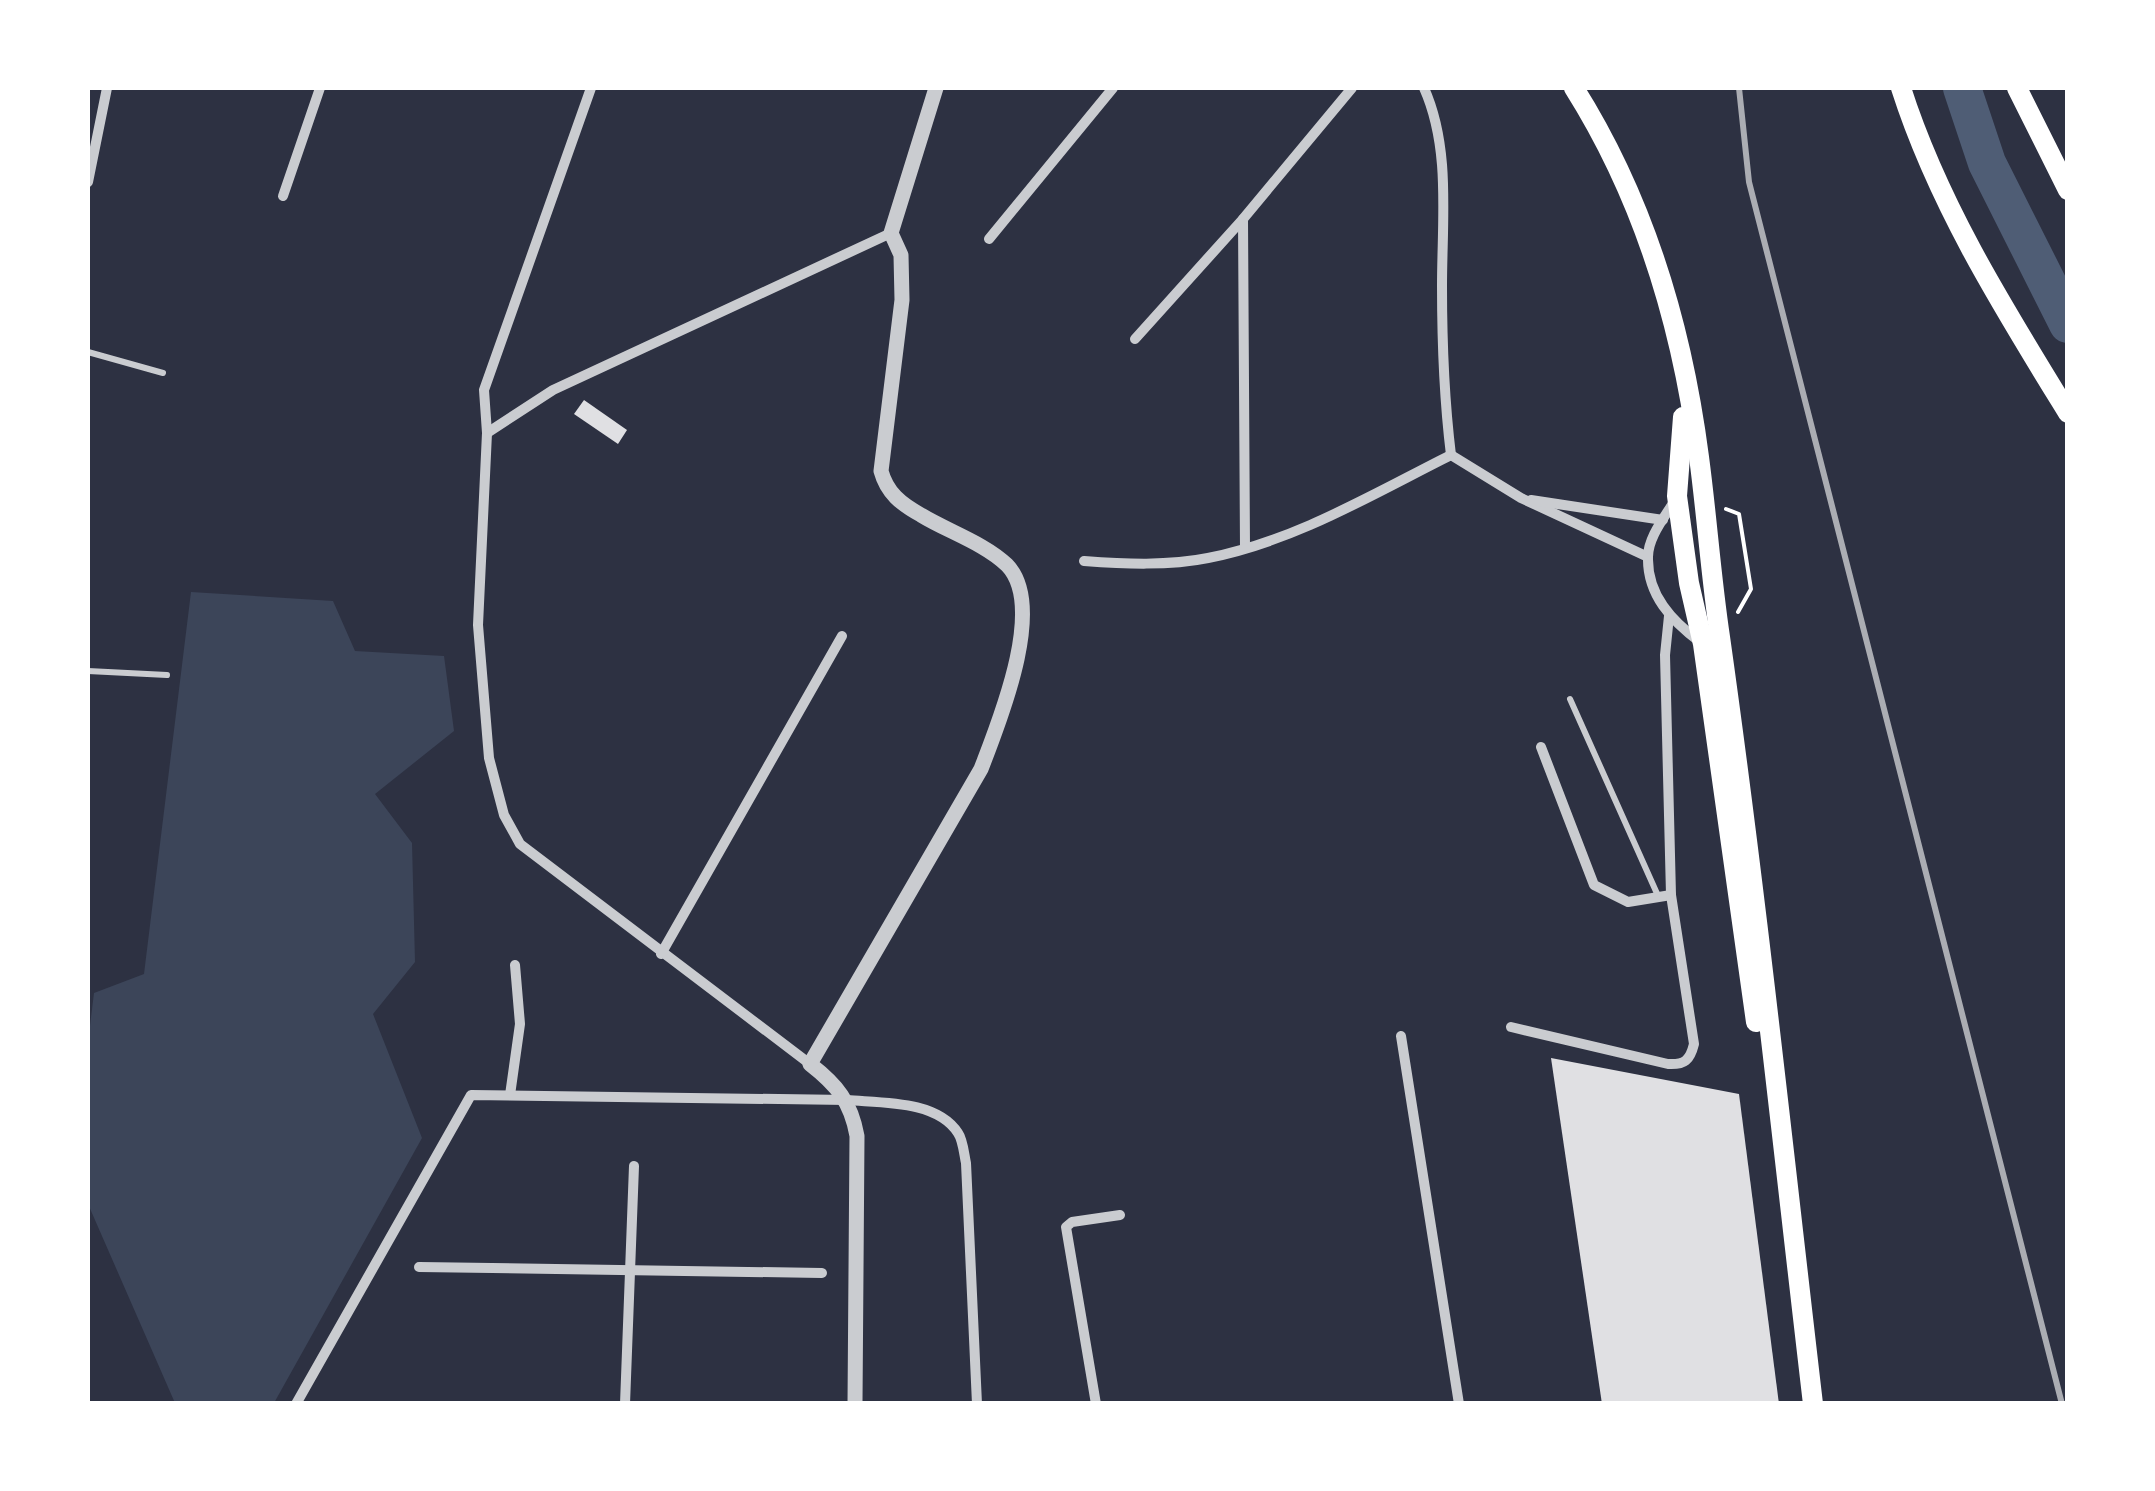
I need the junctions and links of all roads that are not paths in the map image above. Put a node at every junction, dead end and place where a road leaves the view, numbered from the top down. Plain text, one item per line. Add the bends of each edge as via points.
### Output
1 (107, 88) edge
2 (320, 88) edge
3 (591, 88) edge
4 (936, 88) edge
5 (1113, 88) edge
6 (1352, 88) edge
7 (1424, 88) edge
8 (1574, 88) edge
9 (1901, 88) edge
10 (2017, 88) edge
11 (88, 182) edge
12 (2068, 190) edge
13 (283, 196) dead end
14 (1242, 219) junction
15 (890, 232) junction
16 (989, 239) dead end
17 (1135, 339) dead end
18 (88, 352) edge
19 (1684, 370) junction
20 (163, 373) dead end
21 (2068, 413) edge
22 (486, 433) junction
23 (1451, 455) junction
24 (1699, 455) junction
25 (1678, 496) junction
26 (1520, 498) junction
27 (1663, 520) junction
28 (1245, 548) junction
29 (1648, 557) junction
30 (1084, 561) dead end
31 (1669, 616) junction
32 (842, 636) dead end
33 (1715, 647) junction
34 (88, 671) edge
35 (167, 676) dead end
36 (1570, 699) dead end
37 (1541, 746) dead end
38 (1672, 895) junction
39 (1659, 898) junction
40 (661, 954) junction
41 (515, 965) dead end
42 (1511, 1027) dead end
43 (1400, 1036) dead end
44 (810, 1064) junction
45 (510, 1095) junction
46 (847, 1100) junction
47 (634, 1166) dead end
48 (1120, 1215) dead end
49 (419, 1267) dead end
50 (631, 1272) junction
51 (822, 1273) dead end
52 (296, 1404) edge
53 (626, 1404) edge
54 (855, 1404) edge
55 (977, 1404) edge
56 (1096, 1404) edge
57 (1459, 1404) edge
58 (1799, 1404) edge
59 (1813, 1404) edge

1 - 11 street
2 - 13 street
3 - 22 street via 484,390
4 - 15 street
5 - 16 street
6 - 14 street
7 - 23 street via 1436,115 1442,164 1442,376
8 - 19 main road via 1645,226
9 - 21 main road via 1956,222
10 - 12 main road
14 - 17 street
14 - 28 street
15 - 22 street via 554,390
15 - 44 street via 901,256 902,300 882,448 885,486 903,505 1007,566 1021,586 1024,611 999,722 980,769
18 - 20 lane
19 - 24 main road
19 - 25 main road
22 - 40 street via 478,625 489,758 504,815 520,844
23 - 26 street
23 - 28 street via 1301,530
24 - 25 street
24 - 33 main road
25 - 27 street
25 - 33 main road via 1689,582
26 - 27 street
26 - 29 street
27 - 29 street
28 - 30 street via 1206,559
29 - 31 street
31 - 33 street
31 - 38 street
32 - 40 street
33 - 58 main road
33 - 59 main road via 1758,922
34 - 35 lane
36 - 39 lane
37 - 39 street via 1594,886 1628,902
38 - 39 street
38 - 42 street via 1694,1044 1687,1061 1668,1064
40 - 44 street
41 - 45 street via 520,1024
43 - 57 street
44 - 46 street
45 - 46 street
45 - 52 street via 471,1095
46 - 54 street via 857,1136
46 - 55 street via 939,1115 958,1134 966,1163
47 - 50 street
48 - 56 street via 1066,1228
49 - 50 street
50 - 51 street
50 - 53 street

